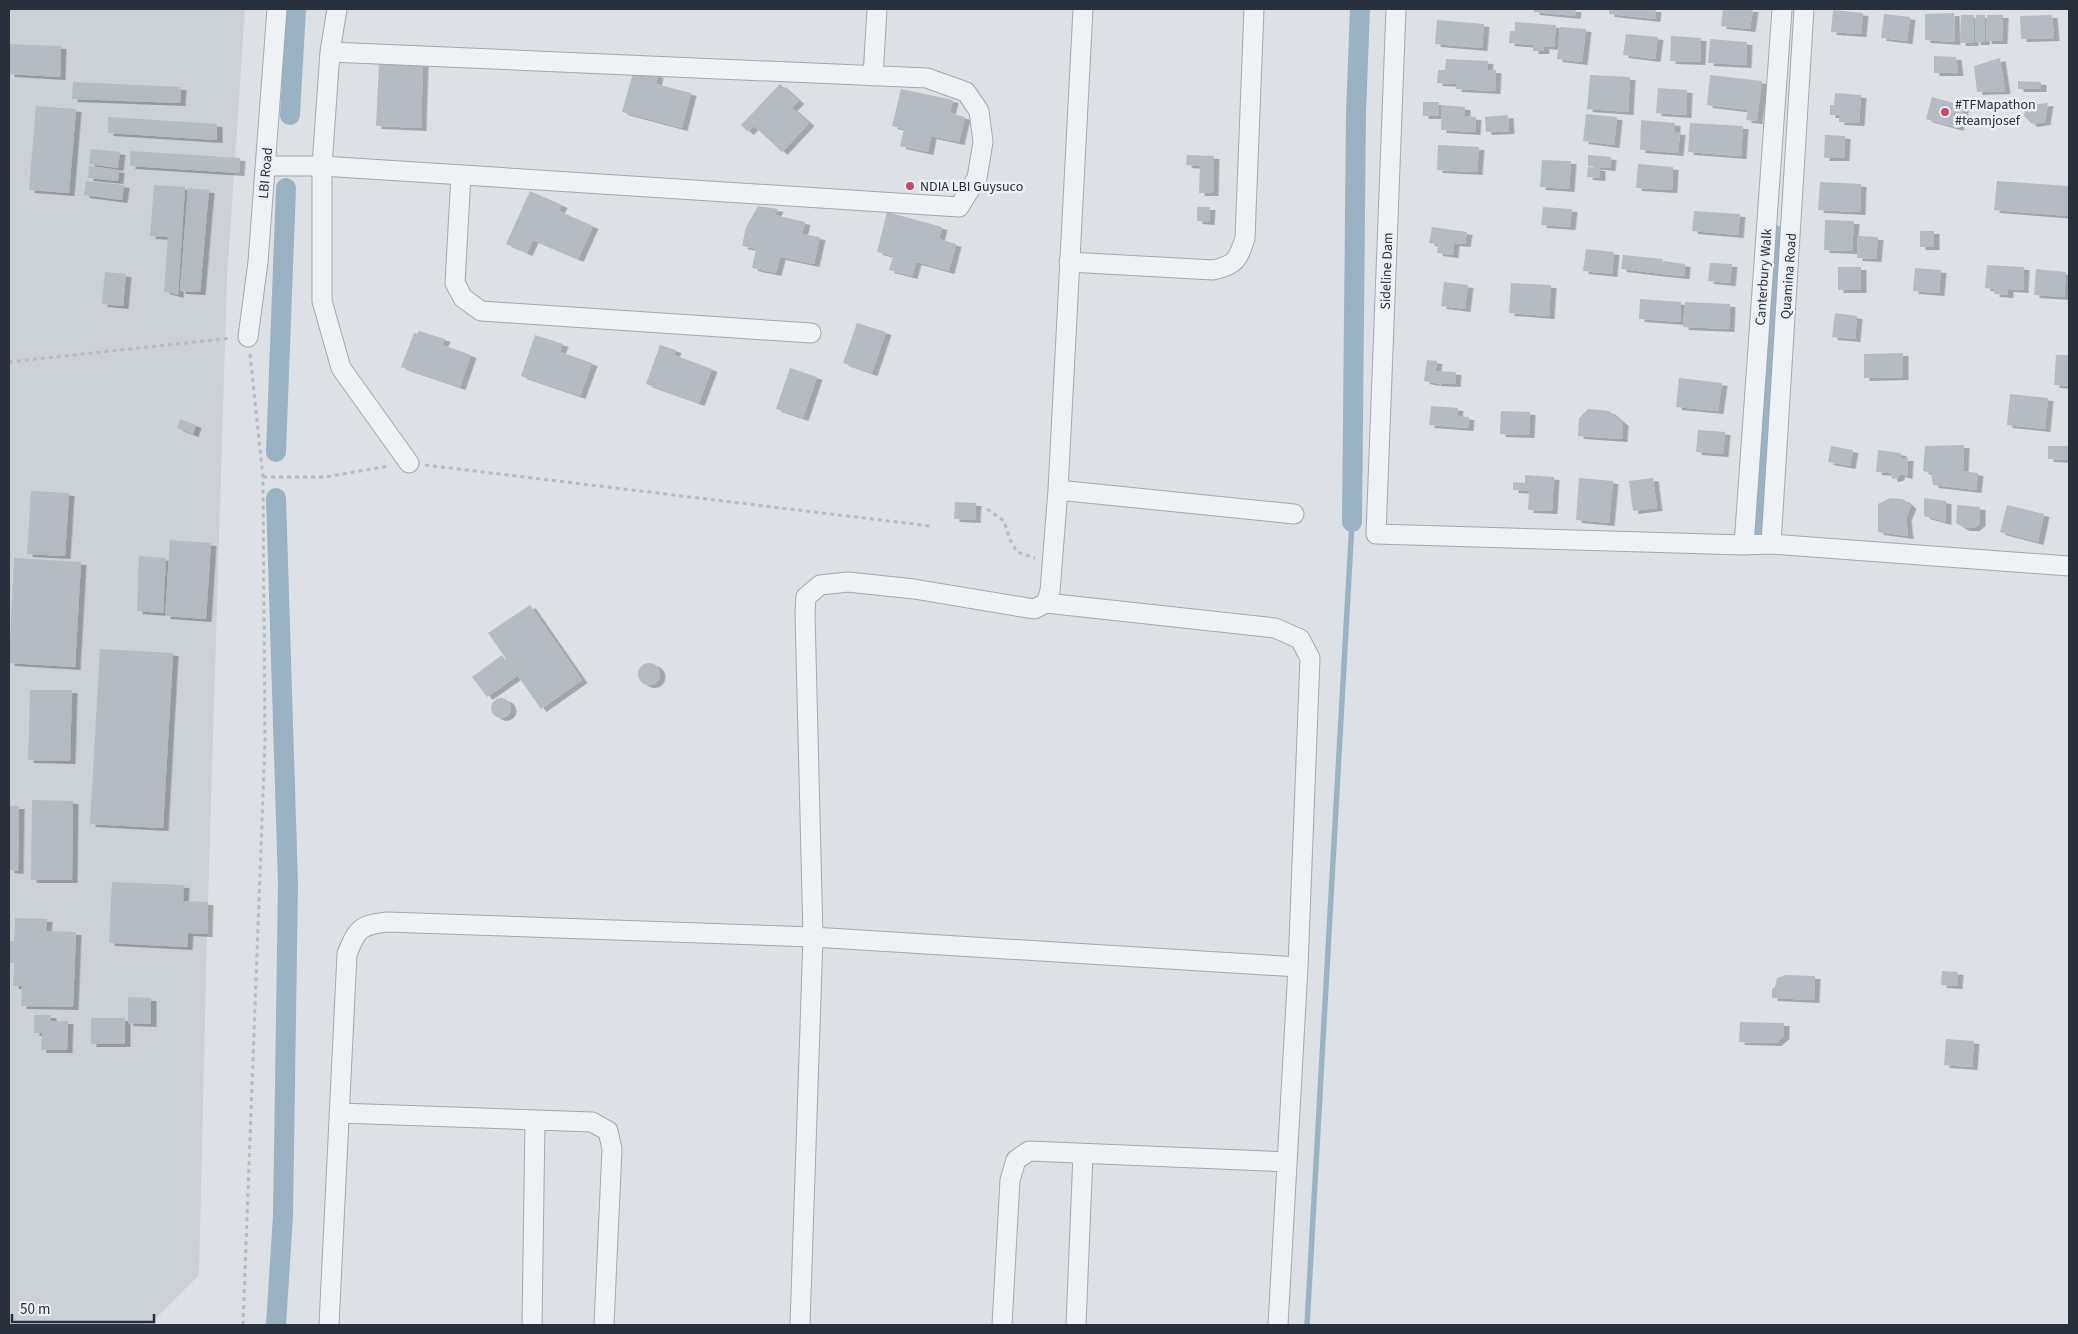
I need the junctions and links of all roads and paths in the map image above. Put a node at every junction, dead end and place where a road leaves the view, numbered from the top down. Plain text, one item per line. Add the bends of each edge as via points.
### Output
1 (277, 9) edge
2 (336, 9) edge
3 (877, 9) edge
4 (1083, 9) edge
5 (1254, 9) edge
6 (1396, 9) edge
7 (1782, 9) edge
8 (1804, 9) edge
9 (330, 52) junction
10 (873, 76) junction
11 (266, 166) junction
12 (314, 166) junction
13 (462, 176) junction
14 (1069, 262) junction
15 (811, 333) dead end
16 (248, 337) junction
17 (9, 362) edge
18 (409, 463) junction
19 (263, 477) junction
20 (1058, 490) junction
21 (987, 509) dead end
22 (1294, 514) dead end
23 (930, 526) dead end
24 (1771, 544) junction
25 (1744, 545) junction
26 (1053, 563) junction
27 (2069, 566) edge
28 (1046, 604) junction
29 (813, 937) junction
30 (1298, 967) junction
31 (339, 1113) junction
32 (535, 1121) junction
33 (1083, 1154) junction
34 (1287, 1162) junction
35 (242, 1325) edge
36 (329, 1325) edge
37 (532, 1325) edge
38 (604, 1325) edge
39 (800, 1325) edge
40 (1002, 1325) edge
41 (1076, 1325) edge
42 (1278, 1325) edge

1 - 11 street, LBI Road
2 - 9 street
3 - 10 street
4 - 14 street
5 - 14 street via 1245,238 1239,258 1227,267 1213,270
6 - 25 street, Sideline Dam via 1379,534
7 - 25 street, Canterbury Walk
8 - 24 street, Quamina Road
9 - 10 street
9 - 12 street
10 - 13 street via 927,78 966,92 979,111 983,142 976,178 959,207
11 - 12 street
11 - 16 street, LBI Road
12 - 13 street
12 - 18 street via 322,300 341,368
13 - 15 street via 455,283 463,298 481,311
14 - 20 street
16 - 17 path
16 - 19 path
18 - 19 path via 326,477
18 - 23 path
19 - 35 path via 264,741
20 - 22 street
20 - 26 street
21 - 26 path via 1004,521 1017,552
24 - 25 street
24 - 27 street
26 - 28 street
28 - 29 street via 1034,609 914,589 848,582 820,585 806,597
28 - 30 street via 1275,628 1300,639 1310,658
29 - 30 street
29 - 31 street via 387,922 368,924 355,933 347,954
29 - 39 street
30 - 34 street
31 - 32 street
31 - 36 street
32 - 37 street
32 - 38 street via 592,1122 608,1131 612,1149
33 - 34 street
33 - 40 street via 1029,1151 1016,1160 1010,1180
33 - 41 street
34 - 42 street

